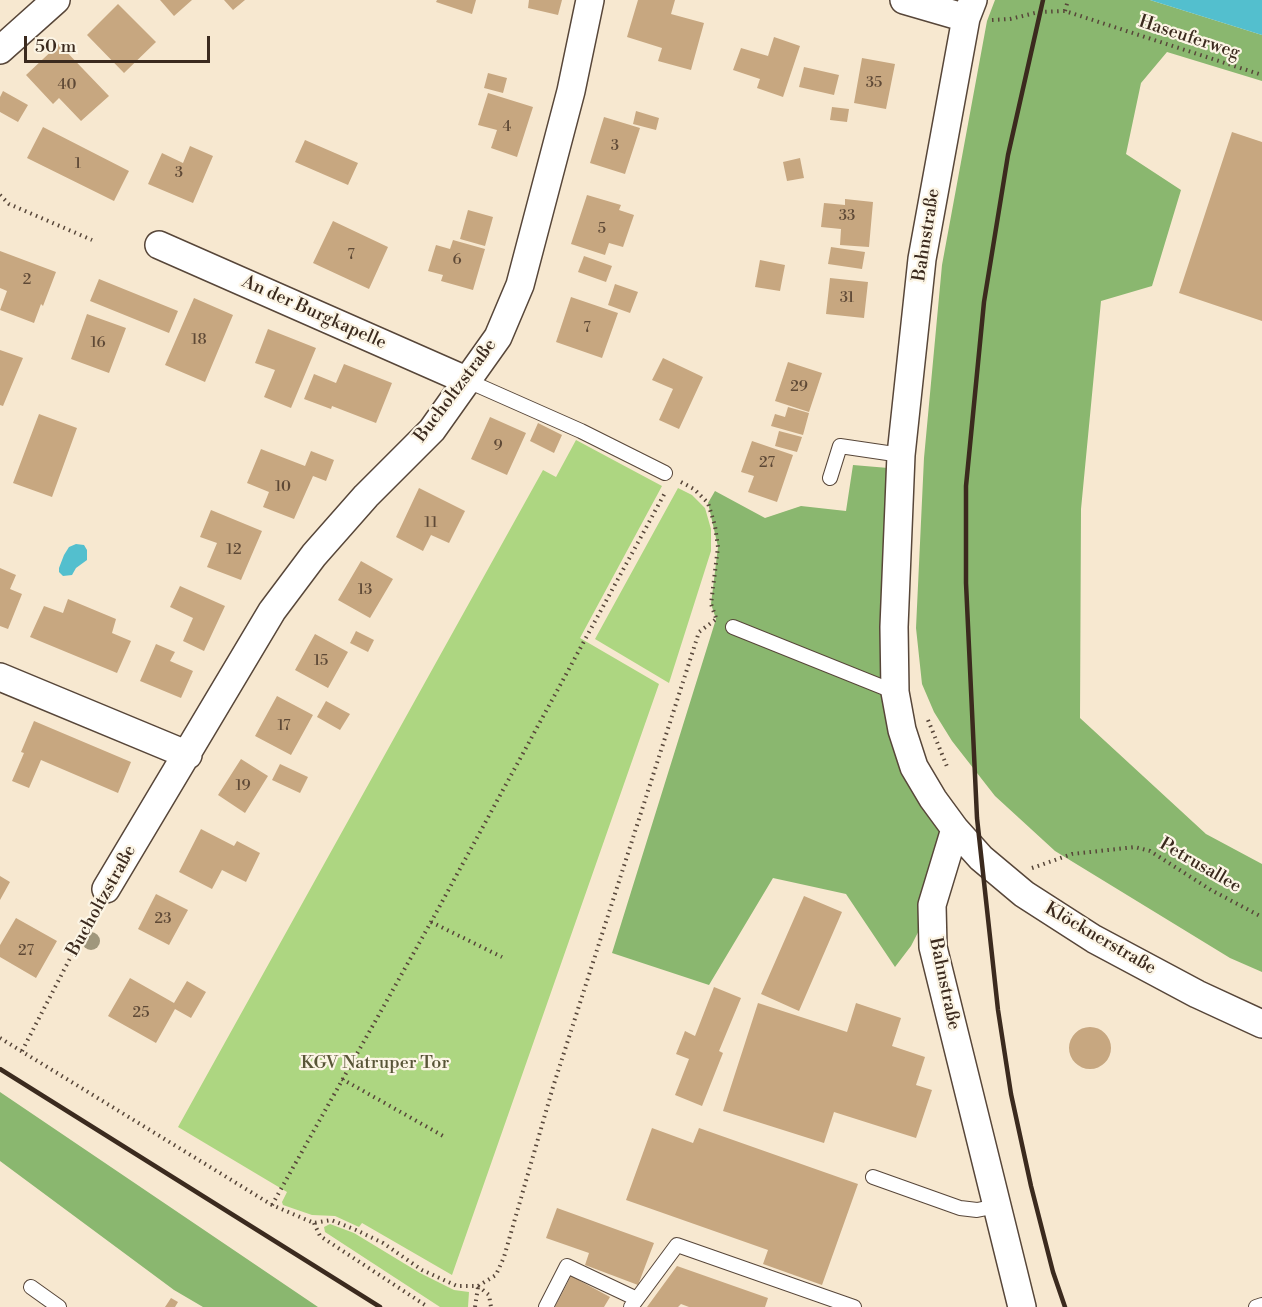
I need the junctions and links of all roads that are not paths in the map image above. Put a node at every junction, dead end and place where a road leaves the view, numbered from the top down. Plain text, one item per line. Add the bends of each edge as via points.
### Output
1 (56, 0) edge
2 (590, 0) edge
3 (904, 0) edge
4 (970, 9) edge
5 (0, 50) edge
6 (159, 245) dead end
7 (468, 381) junction
8 (901, 455) junction
9 (669, 476) road end
10 (830, 478) dead end
11 (734, 627) dead end
12 (0, 677) edge
13 (895, 692) junction
14 (188, 755) junction
15 (955, 829) junction
16 (105, 890) road end
17 (1262, 1024) edge
18 (873, 1177) dead end
19 (998, 1206) junction
20 (31, 1287) dead end
21 (634, 1303) edge
22 (1262, 1305) edge
23 (59, 1307) edge
24 (546, 1307) edge
25 (854, 1307) edge
26 (1022, 1307) edge
27 (1256, 1307) edge

1 - 5 street
2 - 7 street, Bucholtzstraße via 571,91 520,285 498,337
3 - 4 street
4 - 8 street, Bahnstraße via 922,259
6 - 7 street, An der Burgkapelle
7 - 9 lane via 581,431
7 - 14 street, Bucholtzstraße via 432,430 366,496 272,611
8 - 10 lane via 840,446
8 - 13 street, Bahnstraße
11 - 13 lane
12 - 14 street
13 - 15 street, Bahnstraße via 914,766
14 - 16 street, Bucholtzstraße
15 - 17 street, Klöcknerstraße via 981,858 1024,894 1094,939
15 - 19 street, Bahnstraße via 933,905 933,947
18 - 19 lane via 960,1208
19 - 26 street, Bahnstraße
20 - 23 lane
21 - 24 lane via 567,1266
21 - 25 lane via 676,1245
22 - 27 lane

